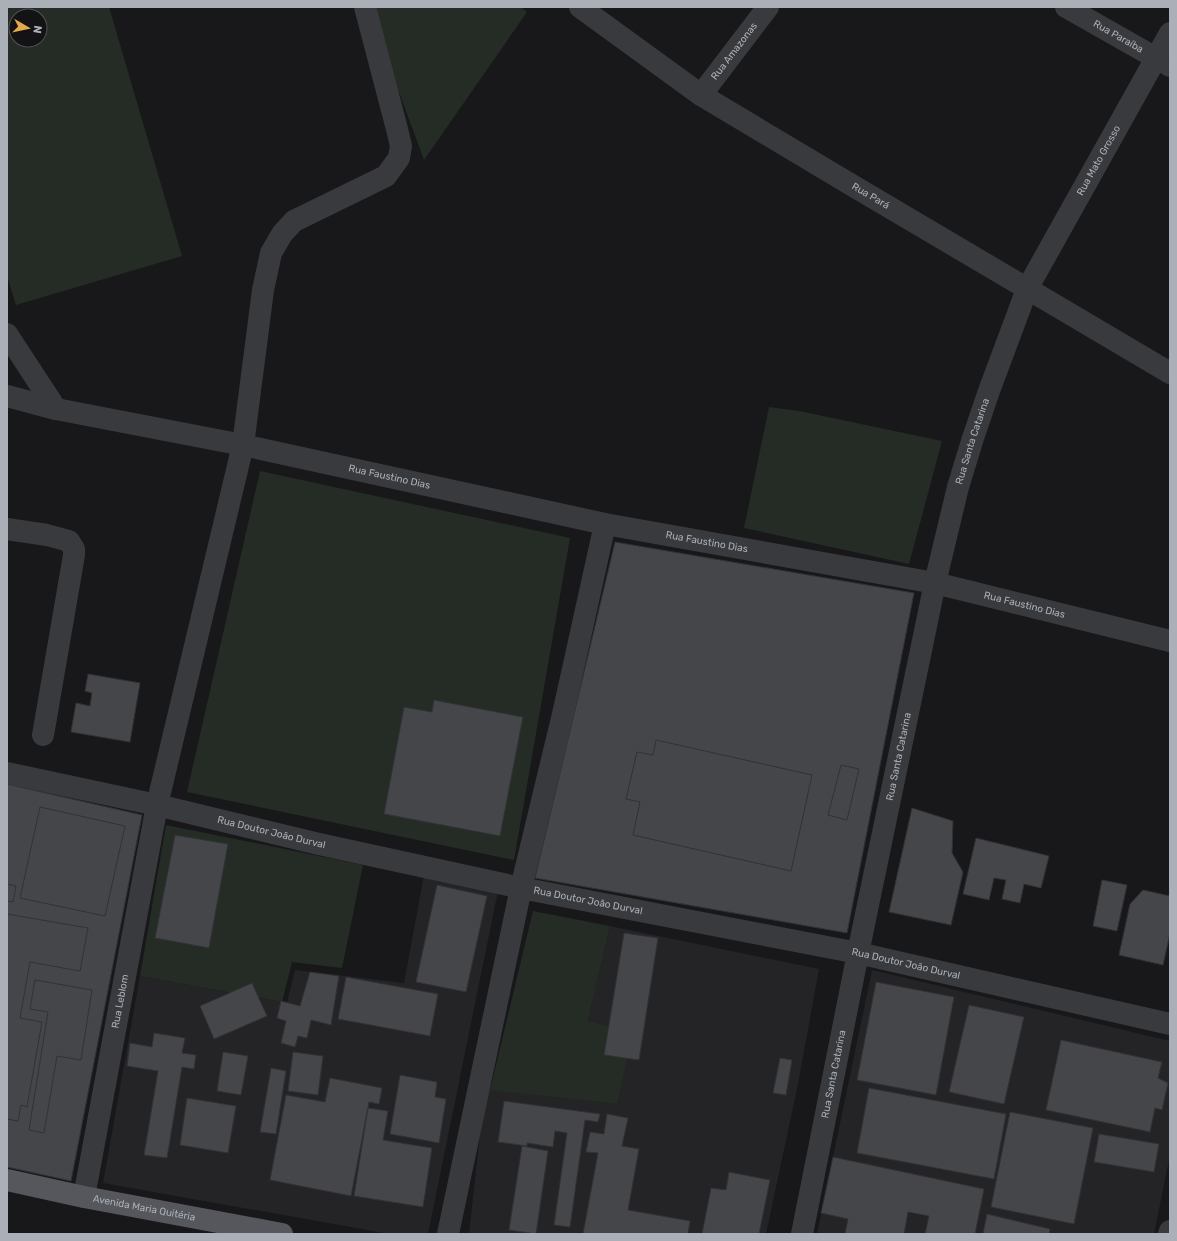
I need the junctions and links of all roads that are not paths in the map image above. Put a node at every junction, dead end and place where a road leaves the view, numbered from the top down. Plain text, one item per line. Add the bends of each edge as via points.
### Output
1 (365, 7) edge
2 (580, 7) edge
3 (768, 7) edge
4 (1066, 7) edge
5 (1170, 33) edge
6 (1163, 62) edge
7 (701, 95) junction
8 (1027, 288) junction
9 (7, 334) edge
10 (1170, 372) edge
11 (7, 396) edge
12 (56, 409) junction
13 (243, 444) junction
14 (605, 524) junction
15 (7, 529) edge
16 (935, 584) junction
17 (1170, 641) edge
18 (43, 735) dead end
19 (7, 773) edge
20 (157, 805) junction
21 (521, 888) junction
22 (858, 953) junction
23 (1170, 1024) edge
24 (7, 1180) edge
25 (84, 1197) junction
26 (1170, 1231) edge
27 (282, 1234) edge
28 (448, 1234) edge
29 (802, 1234) edge
30 (1169, 1234) edge

1 - 13 street, Rua Leblom via 400,140 399,158 386,176 294,221 282,234 271,253 263,290
2 - 7 street, Rua Pará
3 - 7 street, Rua Amazonas
4 - 6 street, Rua Paraíba
5 - 6 street, Rua Mato Grosso
6 - 8 street, Rua Mato Grosso
7 - 8 street, Rua Pará
8 - 10 street, Rua Pará
8 - 16 street, Rua Santa Catarina via 973,438 958,487
9 - 12 street
11 - 12 street, Rua Faustino Dias
12 - 13 street, Rua Faustino Dias
13 - 14 street, Rua Faustino Dias
13 - 20 street, Rua Leblom
14 - 16 street, Rua Faustino Dias
14 - 21 street
15 - 18 street via 69,541 74,549
16 - 17 street, Rua Faustino Dias
16 - 22 street, Rua Santa Catarina
19 - 20 street, Rua Doutor João Durval
20 - 21 street, Rua Doutor João Durval via 319,844
20 - 25 street, Rua Leblom
21 - 22 street, Rua Doutor João Durval
21 - 28 street
22 - 23 street, Rua Doutor João Durval
22 - 29 street, Rua Santa Catarina
24 - 25 main road, Avenida Maria Quitéria
25 - 27 main road, Avenida Maria Quitéria
26 - 30 street

